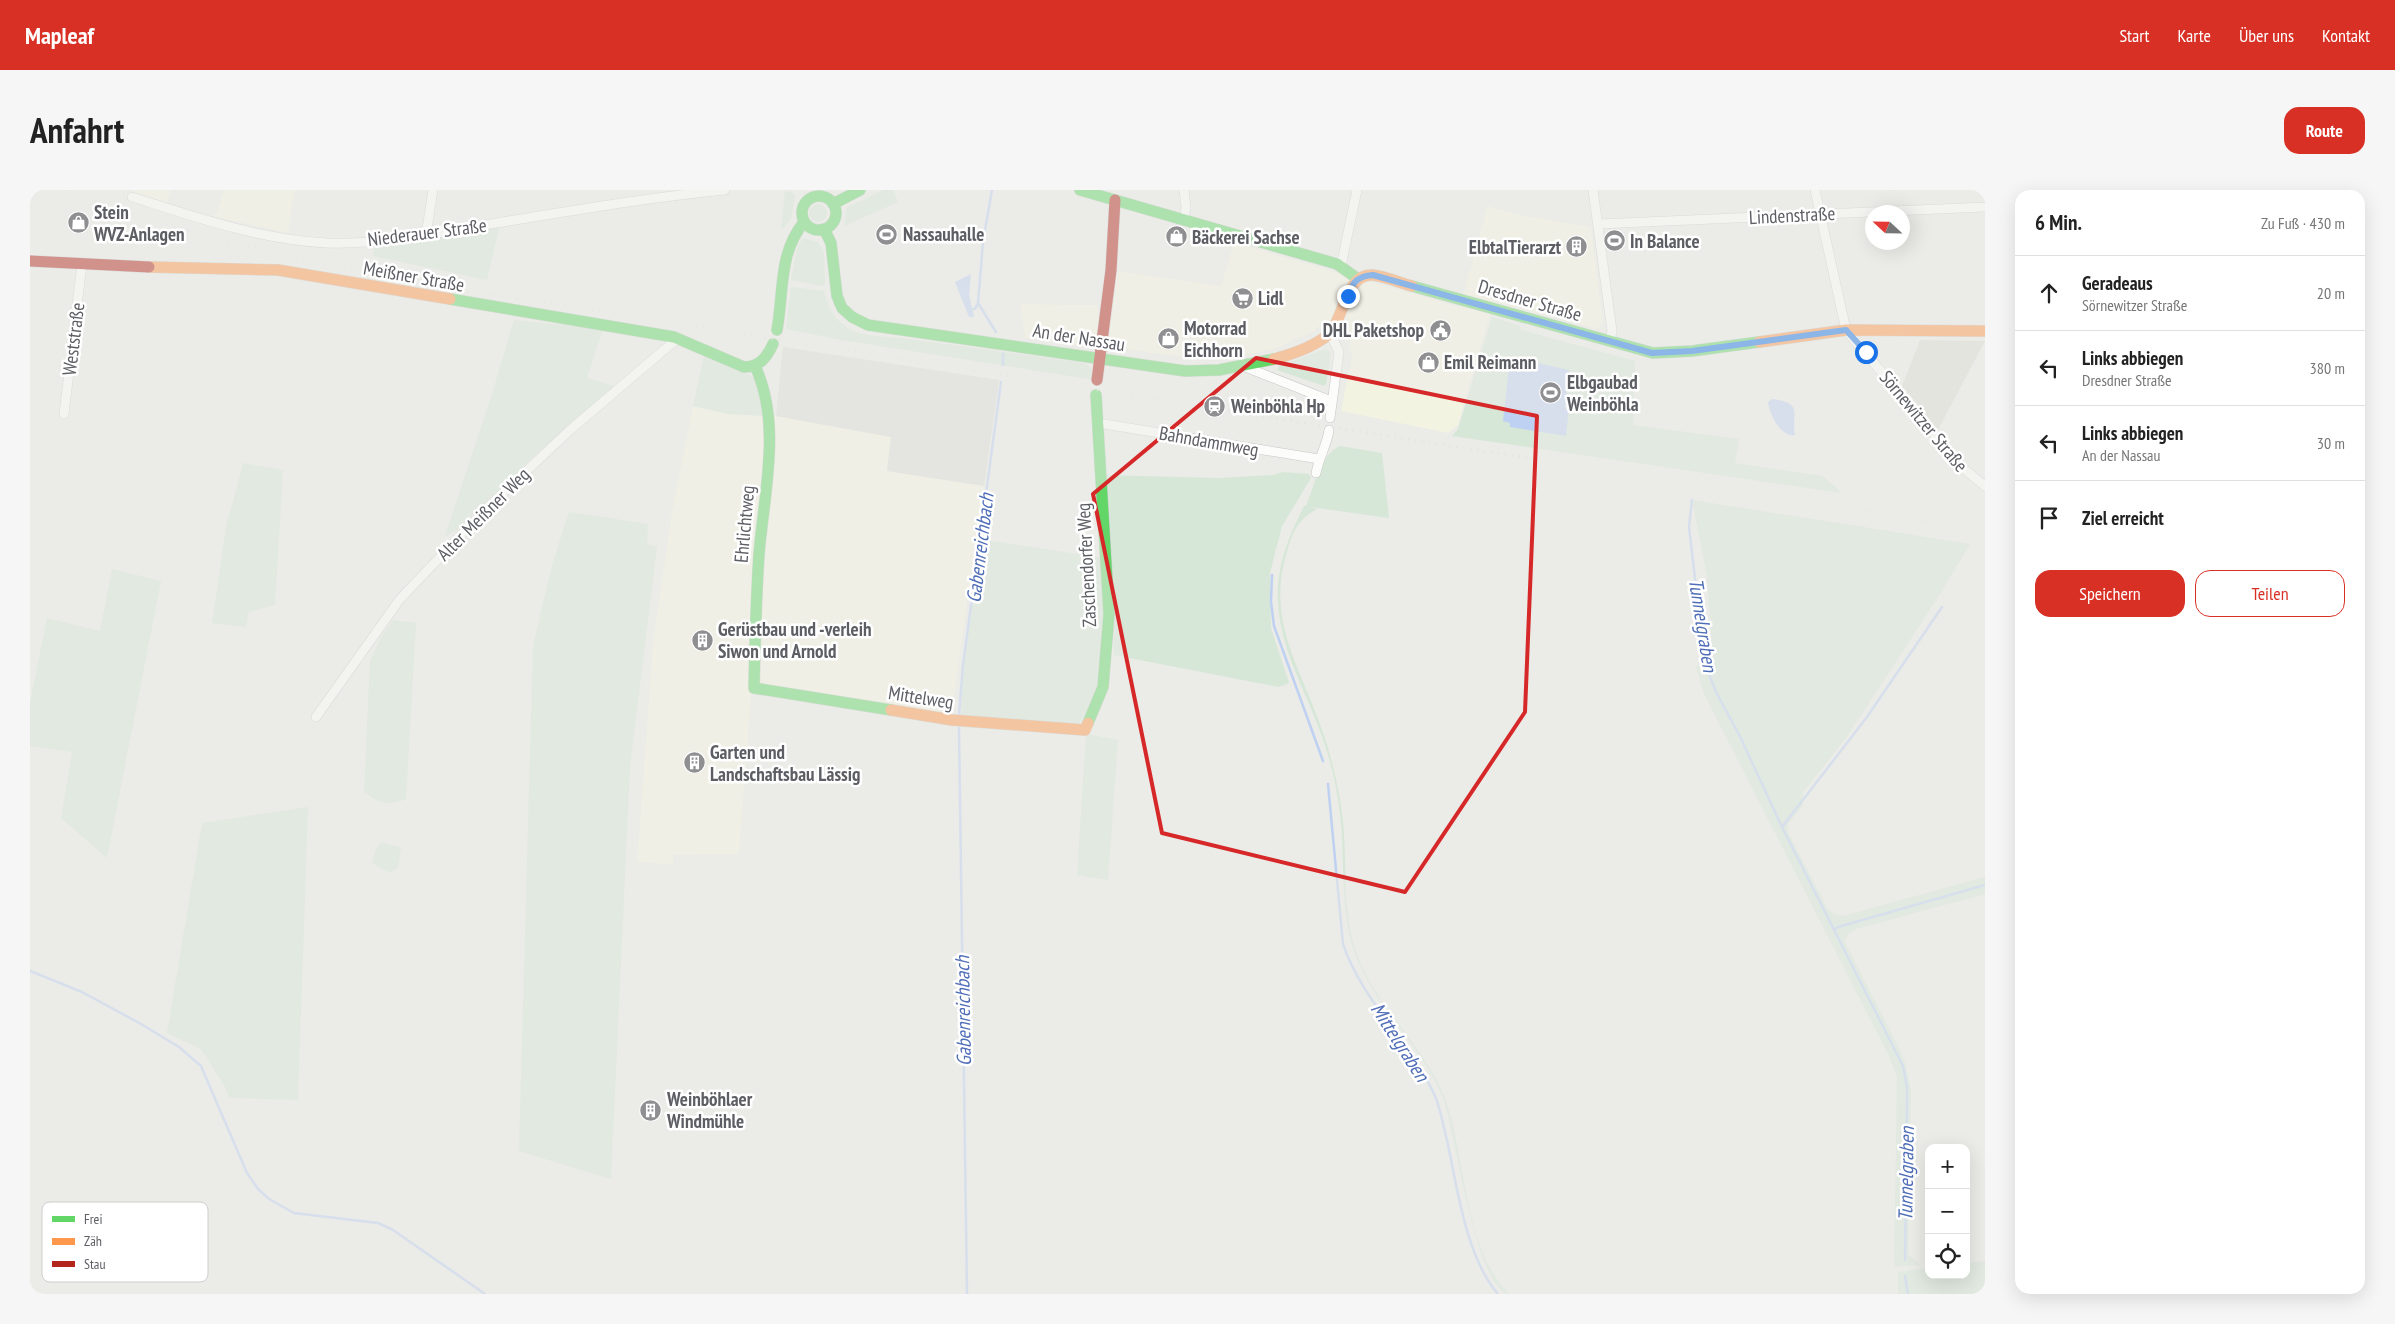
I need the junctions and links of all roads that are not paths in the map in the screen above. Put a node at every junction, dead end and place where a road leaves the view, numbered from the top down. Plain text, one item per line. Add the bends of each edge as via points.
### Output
1 (433, 190) edge
2 (725, 190) edge
3 (860, 190) edge
4 (1080, 190) edge
5 (1184, 190) edge
6 (1357, 190) edge
7 (1593, 190) edge
8 (1815, 190) edge
9 (808, 194) edge
10 (132, 197) dead end
11 (1115, 200) junction
12 (833, 204) junction
13 (1985, 207) edge
14 (1820, 213) junction
15 (1184, 219) junction
16 (804, 222) junction
17 (1599, 224) junction
18 (824, 230) junction
19 (426, 235) junction
20 (30, 261) edge
21 (82, 264) junction
22 (1341, 266) junction
23 (1358, 279) junction
24 (777, 330) dead end
25 (1846, 330) junction
26 (1985, 331) edge
27 (1330, 333) junction
28 (678, 338) junction
29 (1610, 341) junction
30 (773, 344) dead end
31 (1101, 358) junction
32 (755, 366) junction
33 (1242, 366) junction
34 (1098, 380) dead end
35 (1096, 395) dead end
36 (1331, 401) junction
37 (64, 414) dead end
38 (1330, 418) dead end
39 (1098, 423) junction
40 (1329, 430) dead end
41 (1319, 459) junction
42 (1316, 473) dead end
43 (1985, 486) edge
44 (754, 688) joint
45 (316, 717) dead end
46 (1085, 730) joint

1 - 19 street
2 - 19 street, Niederauer Straße via 660,197
3 - 12 street
4 - 11 street
5 - 15 street
6 - 22 street
7 - 17 street
8 - 14 street
9 - 12 street via 825,197
9 - 16 street via 802,210
10 - 19 street, Niederauer Straße via 221,223 305,241 345,242
11 - 15 street
11 - 31 street
12 - 18 street via 835,219
13 - 14 street, Lindenstraße
14 - 17 street, Lindenstraße
14 - 25 street
15 - 22 street
16 - 18 street via 812,229
16 - 24 street via 796,229 786,250
17 - 29 street via 1612,331
18 - 31 street, An der Nassau via 834,251 835,290 839,302 857,321
20 - 21 street, Meißner Straße
21 - 28 street, Meißner Straße via 278,270
21 - 37 street, Weststraße
22 - 23 street
23 - 27 street, An der Nassau via 1352,284 1340,319
23 - 29 street, Dresdner Straße via 1370,275 1383,277
25 - 26 street, Dresdner Straße
25 - 29 street, Dresdner Straße via 1673,353 1647,352
25 - 43 street, Sörnewitzer Straße via 1950,453
27 - 33 street, An der Nassau via 1304,350
27 - 36 street via 1339,350
28 - 32 street, Meißner Straße via 739,366
28 - 45 street, Alter Meißner Weg via 570,430 484,511 400,599
30 - 32 street via 765,359
31 - 33 street, An der Nassau via 1202,372
31 - 34 street
32 - 44 street, Ehrlichtweg via 766,391 770,419 758,570
33 - 36 street
35 - 39 street, Zaschendorfer Weg
36 - 38 street
39 - 41 street, Bahndammweg
39 - 46 street, Zaschendorfer Weg via 1109,614 1103,687
40 - 41 street via 1328,441
41 - 42 street
44 - 46 street, Mittelweg via 952,720

